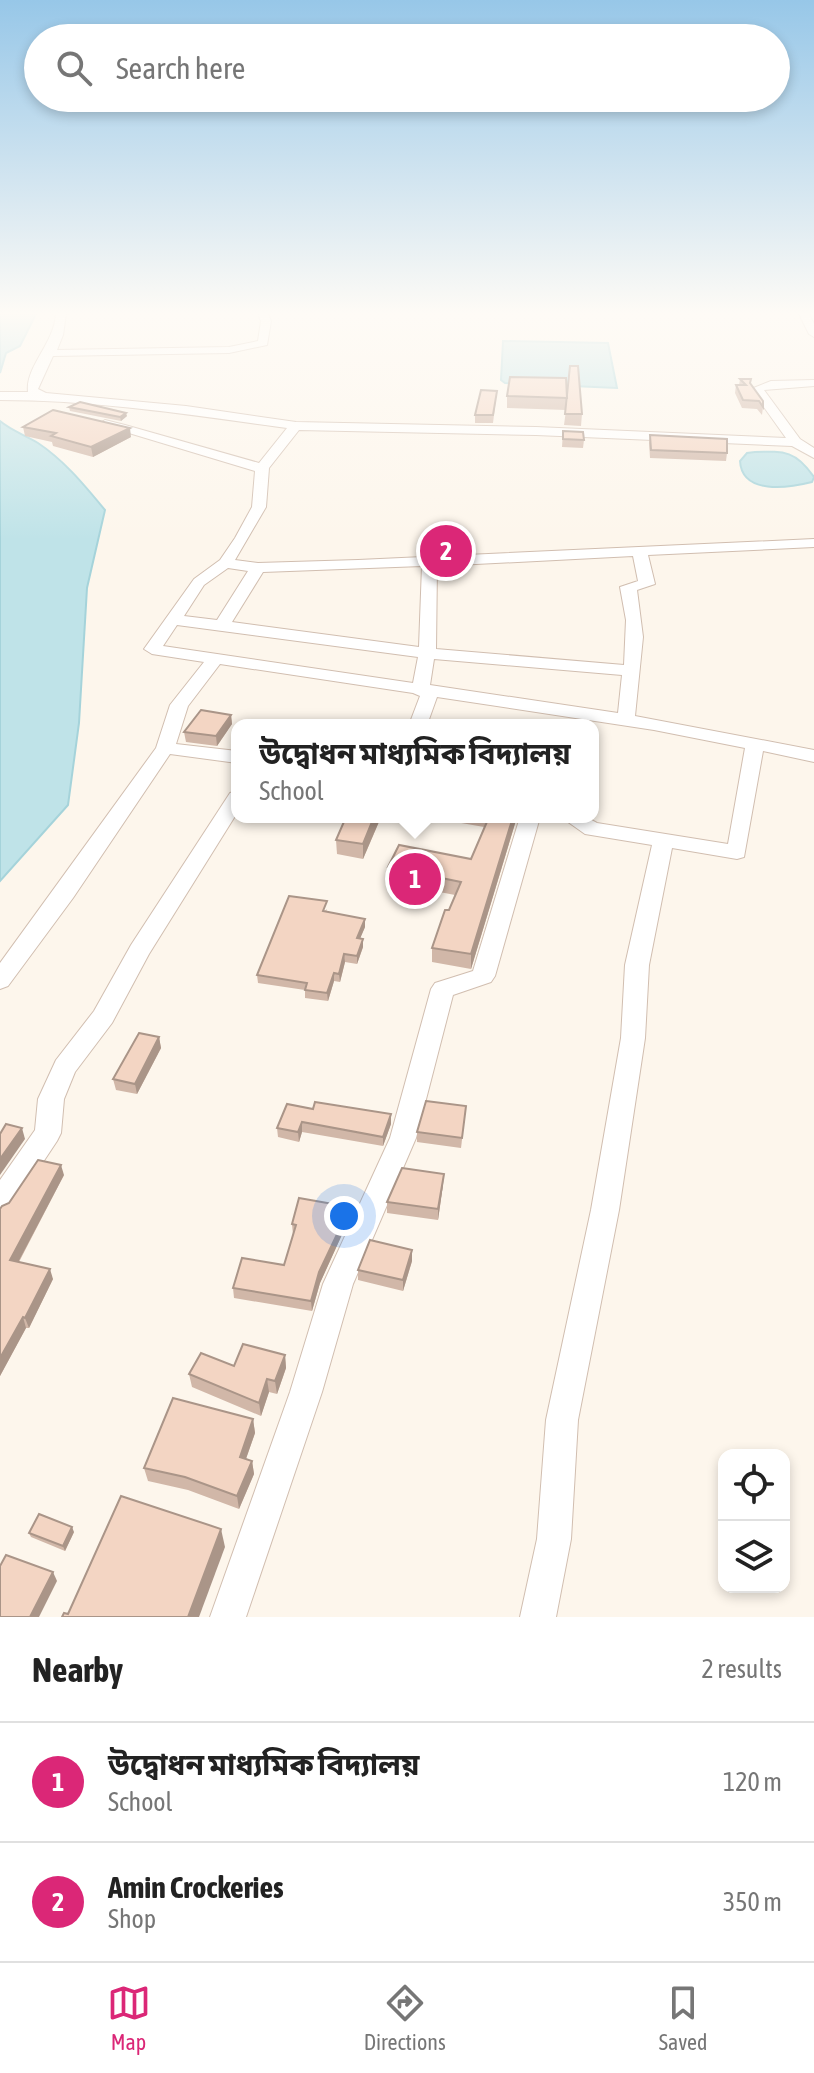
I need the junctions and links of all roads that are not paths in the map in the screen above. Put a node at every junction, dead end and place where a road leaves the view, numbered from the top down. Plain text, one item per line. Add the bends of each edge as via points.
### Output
1 (32, 389) edge
2 (757, 389) edge
3 (0, 396) edge
4 (43, 396) junction
5 (87, 420) edge
6 (296, 426) junction
7 (795, 442) junction
8 (814, 454) edge
9 (262, 468) junction
10 (814, 543) edge
11 (639, 550) junction
12 (430, 561) junction
13 (225, 563) junction
14 (258, 568) junction
15 (172, 619) junction
16 (221, 626) junction
17 (427, 653) junction
18 (215, 660) junction
19 (631, 671) junction
20 (425, 692) junction
21 (536, 716) edge
22 (419, 719) edge
23 (626, 720) junction
24 (755, 744) junction
25 (165, 748) junction
26 (231, 756) edge
27 (814, 756) edge
28 (231, 806) edge
29 (528, 823) edge
30 (582, 823) edge
31 (663, 840) junction
32 (0, 980) edge
33 (0, 1203) edge
34 (228, 1617) edge
35 (538, 1617) edge

1 - 4 street
2 - 7 street
3 - 4 street
4 - 6 street
5 - 9 street
6 - 7 street
6 - 9 street
7 - 8 street
9 - 13 street via 259,507
10 - 11 street
11 - 12 street
11 - 19 street via 647,584 628,587 634,640
12 - 14 street
12 - 17 street
13 - 14 street
13 - 15 street via 199,582
14 - 16 street
15 - 16 street
15 - 18 street via 152,649
16 - 17 street
17 - 19 street
17 - 20 street
18 - 20 street
18 - 25 street via 179,705
19 - 23 street
20 - 21 street
20 - 22 street
21 - 23 street
23 - 24 street
24 - 27 street
24 - 31 street via 737,852
25 - 26 street
25 - 32 street
28 - 33 street via 103,1017 65,1067 51,1099 48,1133
29 - 34 street via 483,976 443,989 403,1138 338,1284
30 - 31 street
31 - 35 street via 637,965 633,1038 605,1210 562,1420 554,1539

